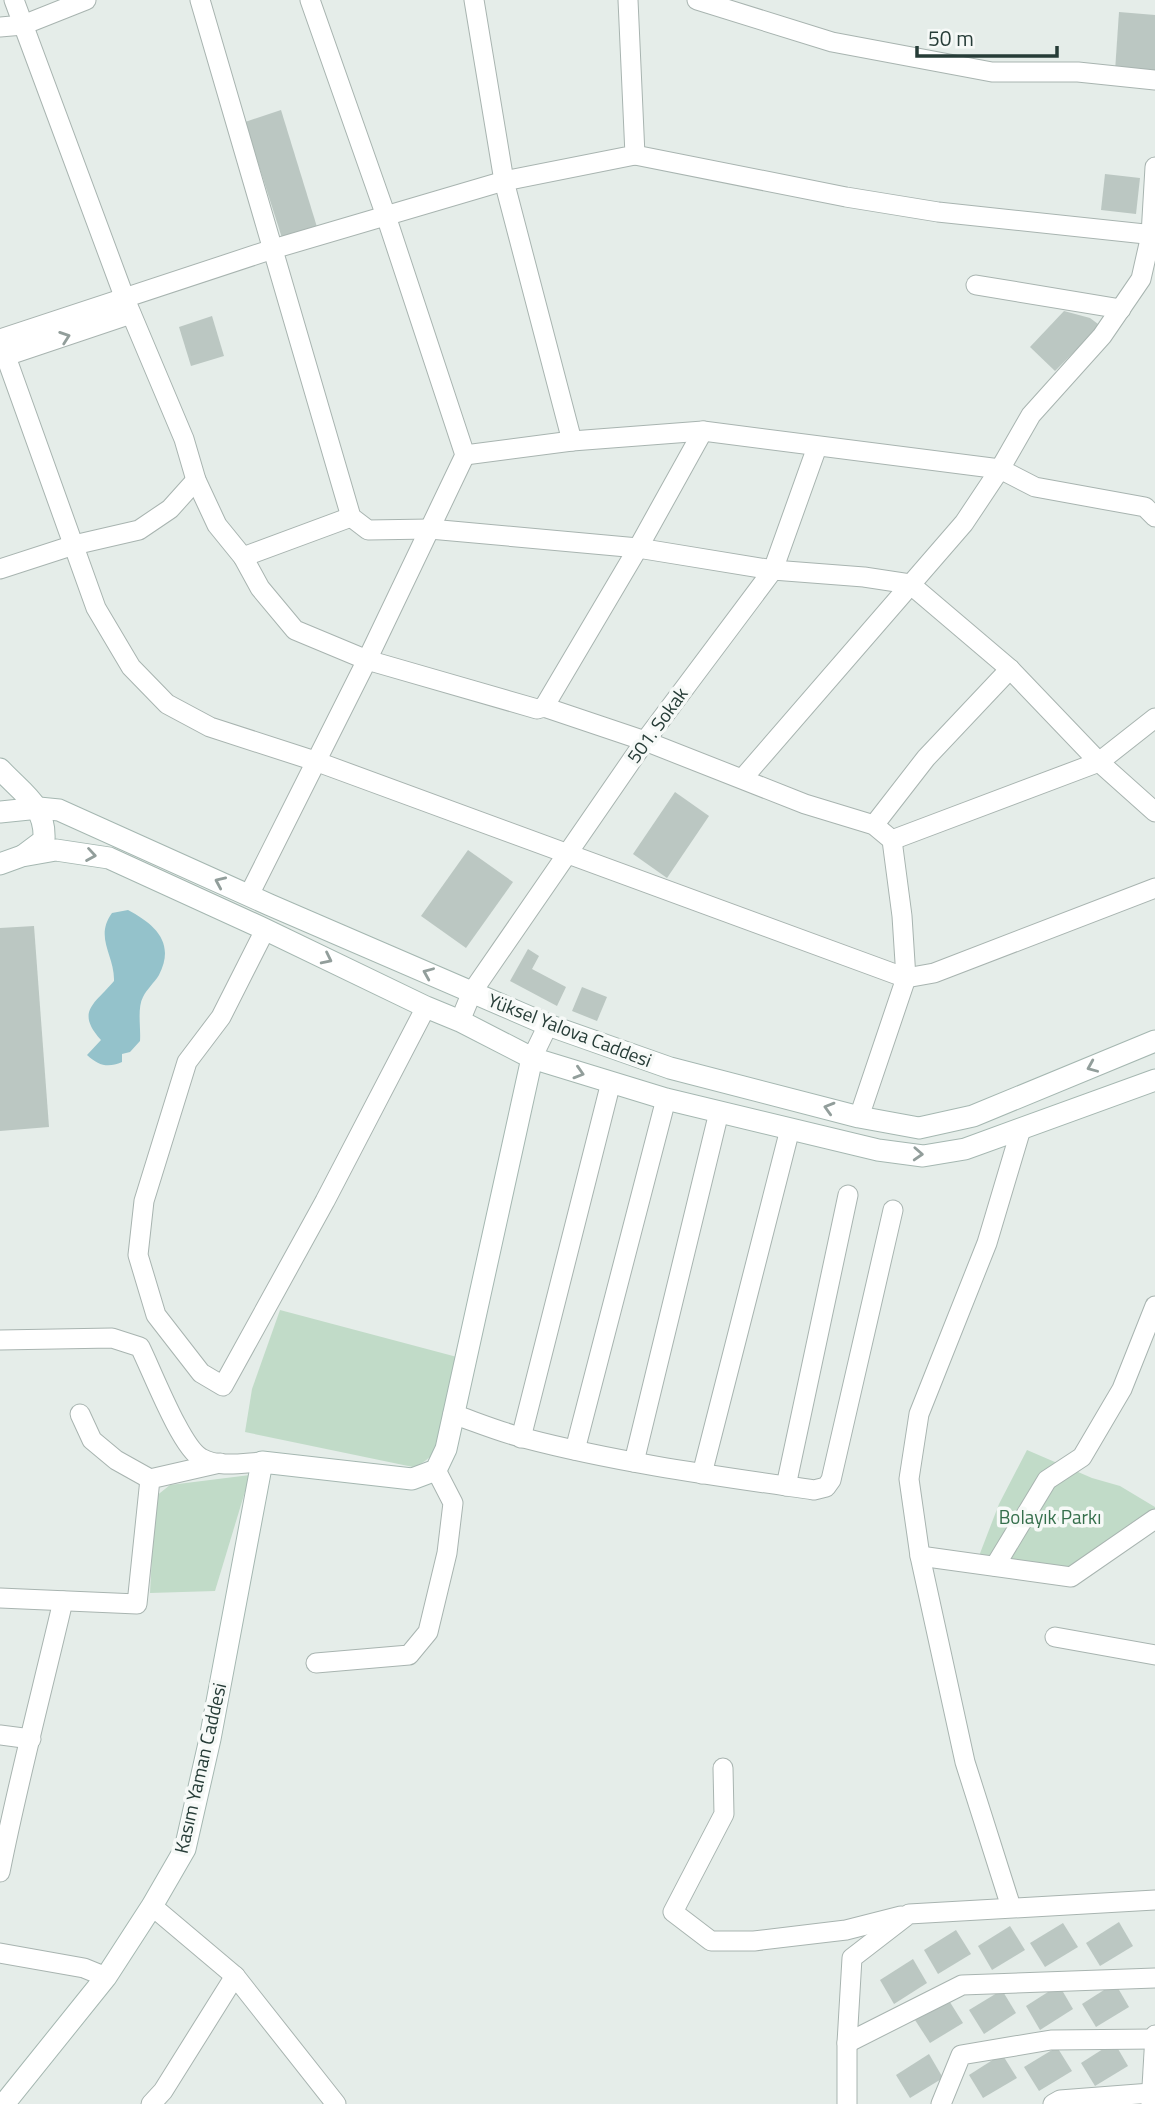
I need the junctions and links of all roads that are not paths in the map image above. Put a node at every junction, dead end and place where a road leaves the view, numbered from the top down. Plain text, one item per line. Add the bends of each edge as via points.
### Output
1 (14, 0) edge
2 (86, 0) edge
3 (200, 0) edge
4 (310, 0) edge
5 (474, 0) edge
6 (628, 0) edge
7 (697, 0) edge
8 (23, 25) junction
9 (0, 27) edge
10 (1155, 80) edge
11 (635, 155) junction
12 (1155, 167) edge
13 (504, 181) junction
14 (386, 216) junction
15 (1153, 235) edge
16 (273, 249) junction
17 (976, 285) dead end
18 (128, 307) junction
19 (1121, 309) junction
20 (2, 348) edge
21 (703, 431) junction
22 (572, 441) junction
23 (817, 447) junction
24 (465, 454) junction
25 (1000, 469) junction
26 (196, 480) junction
27 (351, 517) junction
28 (1155, 517) edge
29 (430, 529) junction
30 (74, 545) junction
31 (638, 548) junction
32 (243, 557) junction
33 (0, 569) edge
34 (773, 570) junction
35 (910, 583) junction
36 (367, 660) junction
37 (1010, 669) junction
38 (544, 707) junction
39 (1155, 718) edge
40 (645, 741) junction
41 (315, 761) junction
42 (1099, 762) junction
43 (0, 769) edge
44 (743, 778) junction
45 (39, 808) junction
46 (0, 812) edge
47 (1155, 812) edge
48 (874, 825) junction
49 (892, 840) junction
50 (566, 855) junction
51 (22, 856) junction
52 (0, 857) edge
53 (0, 864) edge
54 (1155, 888) edge
55 (249, 895) junction
56 (265, 930) junction
57 (905, 978) junction
58 (472, 992) junction
59 (426, 1007) junction
60 (460, 1021) junction
61 (548, 1024) junction
62 (1155, 1041) edge
63 (532, 1058) junction
64 (1155, 1080) edge
65 (611, 1082) junction
66 (666, 1099) junction
67 (719, 1112) junction
68 (859, 1117) junction
69 (790, 1129) junction
70 (1021, 1129) junction
71 (848, 1195) dead end
72 (893, 1210) dead end
73 (1155, 1306) edge
74 (0, 1340) edge
75 (80, 1414) dead end
76 (453, 1414) junction
77 (521, 1438) junction
78 (575, 1450) junction
79 (262, 1462) junction
80 (634, 1462) junction
81 (219, 1464) junction
82 (436, 1470) junction
83 (702, 1474) junction
84 (150, 1479) junction
85 (786, 1486) junction
86 (1155, 1519) edge
87 (920, 1556) junction
88 (995, 1566) junction
89 (0, 1598) edge
90 (63, 1601) junction
91 (1055, 1637) dead end
92 (1155, 1655) edge
93 (316, 1663) dead end
94 (0, 1735) edge
95 (31, 1739) junction
96 (723, 1768) dead end
97 (0, 1872) edge
98 (1155, 1900) edge
99 (152, 1906) junction
100 (1011, 1907) junction
101 (909, 1914) junction
102 (0, 1953) edge
103 (235, 1976) junction
104 (106, 1977) junction
105 (1155, 1978) edge
106 (1155, 2037) edge
107 (847, 2043) junction
108 (1151, 2099) edge
109 (163, 2100) edge
110 (331, 2102) edge
111 (4, 2104) edge
112 (847, 2104) edge
113 (941, 2104) edge
114 (1053, 2104) edge

1 - 8 street
2 - 8 street
3 - 16 street
4 - 14 street
5 - 13 street
6 - 11 street
7 - 10 street via 831,42 992,72 1078,72
8 - 9 street
8 - 18 street
11 - 13 street
11 - 15 street via 938,212
12 - 15 street
13 - 14 street
13 - 22 street
14 - 16 street
14 - 24 street
15 - 19 street via 1141,279
16 - 18 street
16 - 27 street
17 - 19 street
18 - 20 street
18 - 26 street via 184,439
19 - 25 street via 1031,415
20 - 30 street
21 - 22 street
21 - 23 street
21 - 31 street
22 - 24 street
23 - 25 street
23 - 34 street, 501. Sokak
24 - 29 street
25 - 28 street via 1035,487 1144,507
25 - 35 street via 964,523
26 - 30 street via 170,509 139,530
26 - 32 street via 217,525
27 - 29 street via 368,530
27 - 32 street
29 - 31 street
29 - 36 street
30 - 33 street
30 - 41 street via 96,608 131,667 167,704 210,727
31 - 34 street
31 - 38 street
32 - 36 street via 260,588 295,630
34 - 35 street
34 - 40 street, 501. Sokak
35 - 37 street
35 - 44 street
36 - 38 street via 537,709
36 - 41 street
37 - 42 street
37 - 48 street via 926,758
38 - 40 street
39 - 42 street
40 - 44 street
40 - 50 street, 501. Sokak
41 - 50 street
41 - 55 street
42 - 47 street
42 - 49 street
43 - 45 main road
44 - 48 street via 805,804
45 - 46 main road, Yüksel Yalova Caddesi
45 - 51 main road via 44,840
55 -> 45 main road, Yüksel Yalova Caddesi via 59,810
48 - 49 street
49 - 57 street
50 - 57 street
50 - 58 street, 501. Sokak
51 - 52 main road
51 - 53 main road, Yüksel Yalova Caddesi
51 -> 56 main road, Yüksel Yalova Caddesi via 56,850 109,858
54 - 57 street via 934,973
58 -> 55 main road, Yüksel Yalova Caddesi
56 -> 59 main road, Yüksel Yalova Caddesi
56 - 59 street via 221,1017 187,1062 144,1201 138,1255 156,1315 201,1373 223,1386
57 - 68 street
58 - 60 street, 501. Sokak
58 - 61 main road, Yüksel Yalova Caddesi
59 - 60 main road, Yüksel Yalova Caddesi
60 - 63 main road, Yüksel Yalova Caddesi
61 - 63 street
68 -> 61 main road, Yüksel Yalova Caddesi via 670,1068
62 -> 68 main road, Yüksel Yalova Caddesi via 973,1116 919,1128
63 -> 65 main road, Yüksel Yalova Caddesi
63 - 76 main road
64 - 70 main road, Yüksel Yalova Caddesi
65 - 66 main road, Yüksel Yalova Caddesi
65 - 77 street
66 - 67 main road, Yüksel Yalova Caddesi
66 - 78 street
67 - 69 main road, Yüksel Yalova Caddesi
67 - 80 street
69 -> 70 main road, Yüksel Yalova Caddesi via 923,1156 965,1149
69 - 83 street
70 - 87 street via 987,1243 919,1414 909,1479
71 - 85 street
72 - 85 street via 831,1480 827,1487 814,1490
73 - 88 street via 1122,1389 1082,1457 1047,1480
74 - 81 street via 111,1338 140,1347 183,1436 200,1458
75 - 84 street via 92,1440
76 - 77 street
76 - 82 main road
77 - 78 street
78 - 80 street
79 - 81 street
79 - 82 main road via 412,1479
79 - 99 main road, Kasım Yaman Caddesi via 185,1849
80 - 83 street
81 - 84 street
82 - 93 street via 453,1503 447,1553 428,1632 409,1654
83 - 85 street
84 - 90 street via 137,1604
86 - 88 street via 1071,1577
87 - 88 street
87 - 100 street via 965,1762
89 - 90 street
90 - 95 street
91 - 92 street
94 - 95 street
95 - 97 street
96 - 101 street via 724,1814 674,1912 711,1941 846,1930
98 - 100 street
99 - 103 street
99 - 104 main road, Kasım Yaman Caddesi
100 - 101 street
101 - 107 street via 852,1958
102 - 104 street via 84,1968
103 - 109 street
103 - 110 street
104 - 111 main road, Kasım Yaman Caddesi
105 - 107 street via 962,1985
106 - 108 street
106 - 113 street via 1051,2040 961,2055
107 - 112 street
108 - 114 street via 1060,2100

